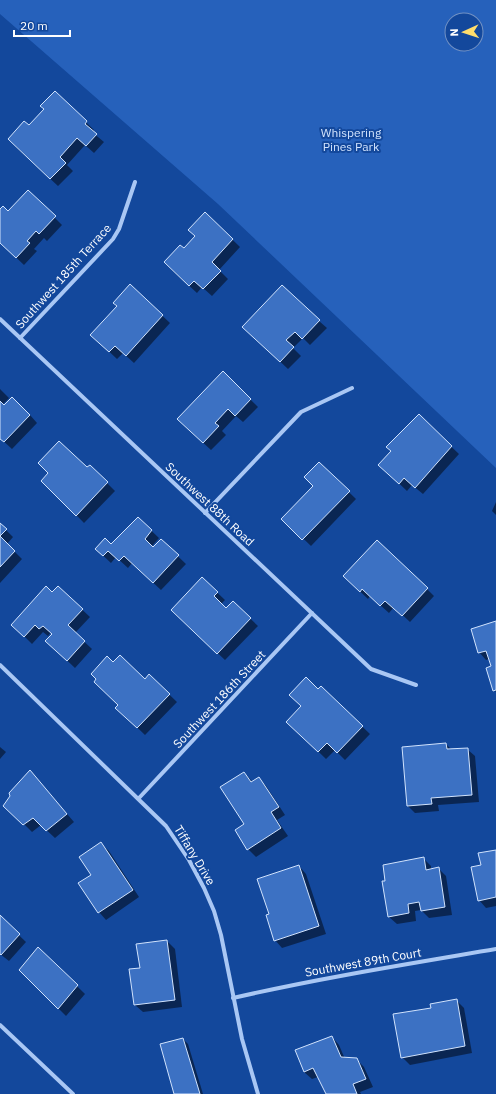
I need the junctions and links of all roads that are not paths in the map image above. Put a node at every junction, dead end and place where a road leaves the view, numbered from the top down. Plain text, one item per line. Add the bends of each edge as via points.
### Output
1 (135, 182) dead end
2 (0, 319) edge
3 (20, 338) junction
4 (352, 388) dead end
5 (205, 513) junction
6 (312, 613) junction
7 (0, 665) edge
8 (416, 685) dead end
9 (139, 798) junction
10 (496, 949) edge
11 (233, 998) junction
12 (0, 1025) edge
13 (72, 1094) edge
14 (258, 1094) edge

1 - 3 street, Southwest 185th Terrace via 119,229 112,239
2 - 3 street, Southwest 88th Road
3 - 5 street, Southwest 88th Road
4 - 5 street via 301,412
5 - 6 street, Southwest 88th Road
6 - 8 street, Southwest 88th Road via 371,669
6 - 9 street, Southwest 186th Street
7 - 9 street, Tiffany Drive
9 - 11 street, Tiffany Drive via 166,826 204,888 221,935
10 - 11 street, Southwest 89th Court
11 - 14 street, Tiffany Drive
12 - 13 street

